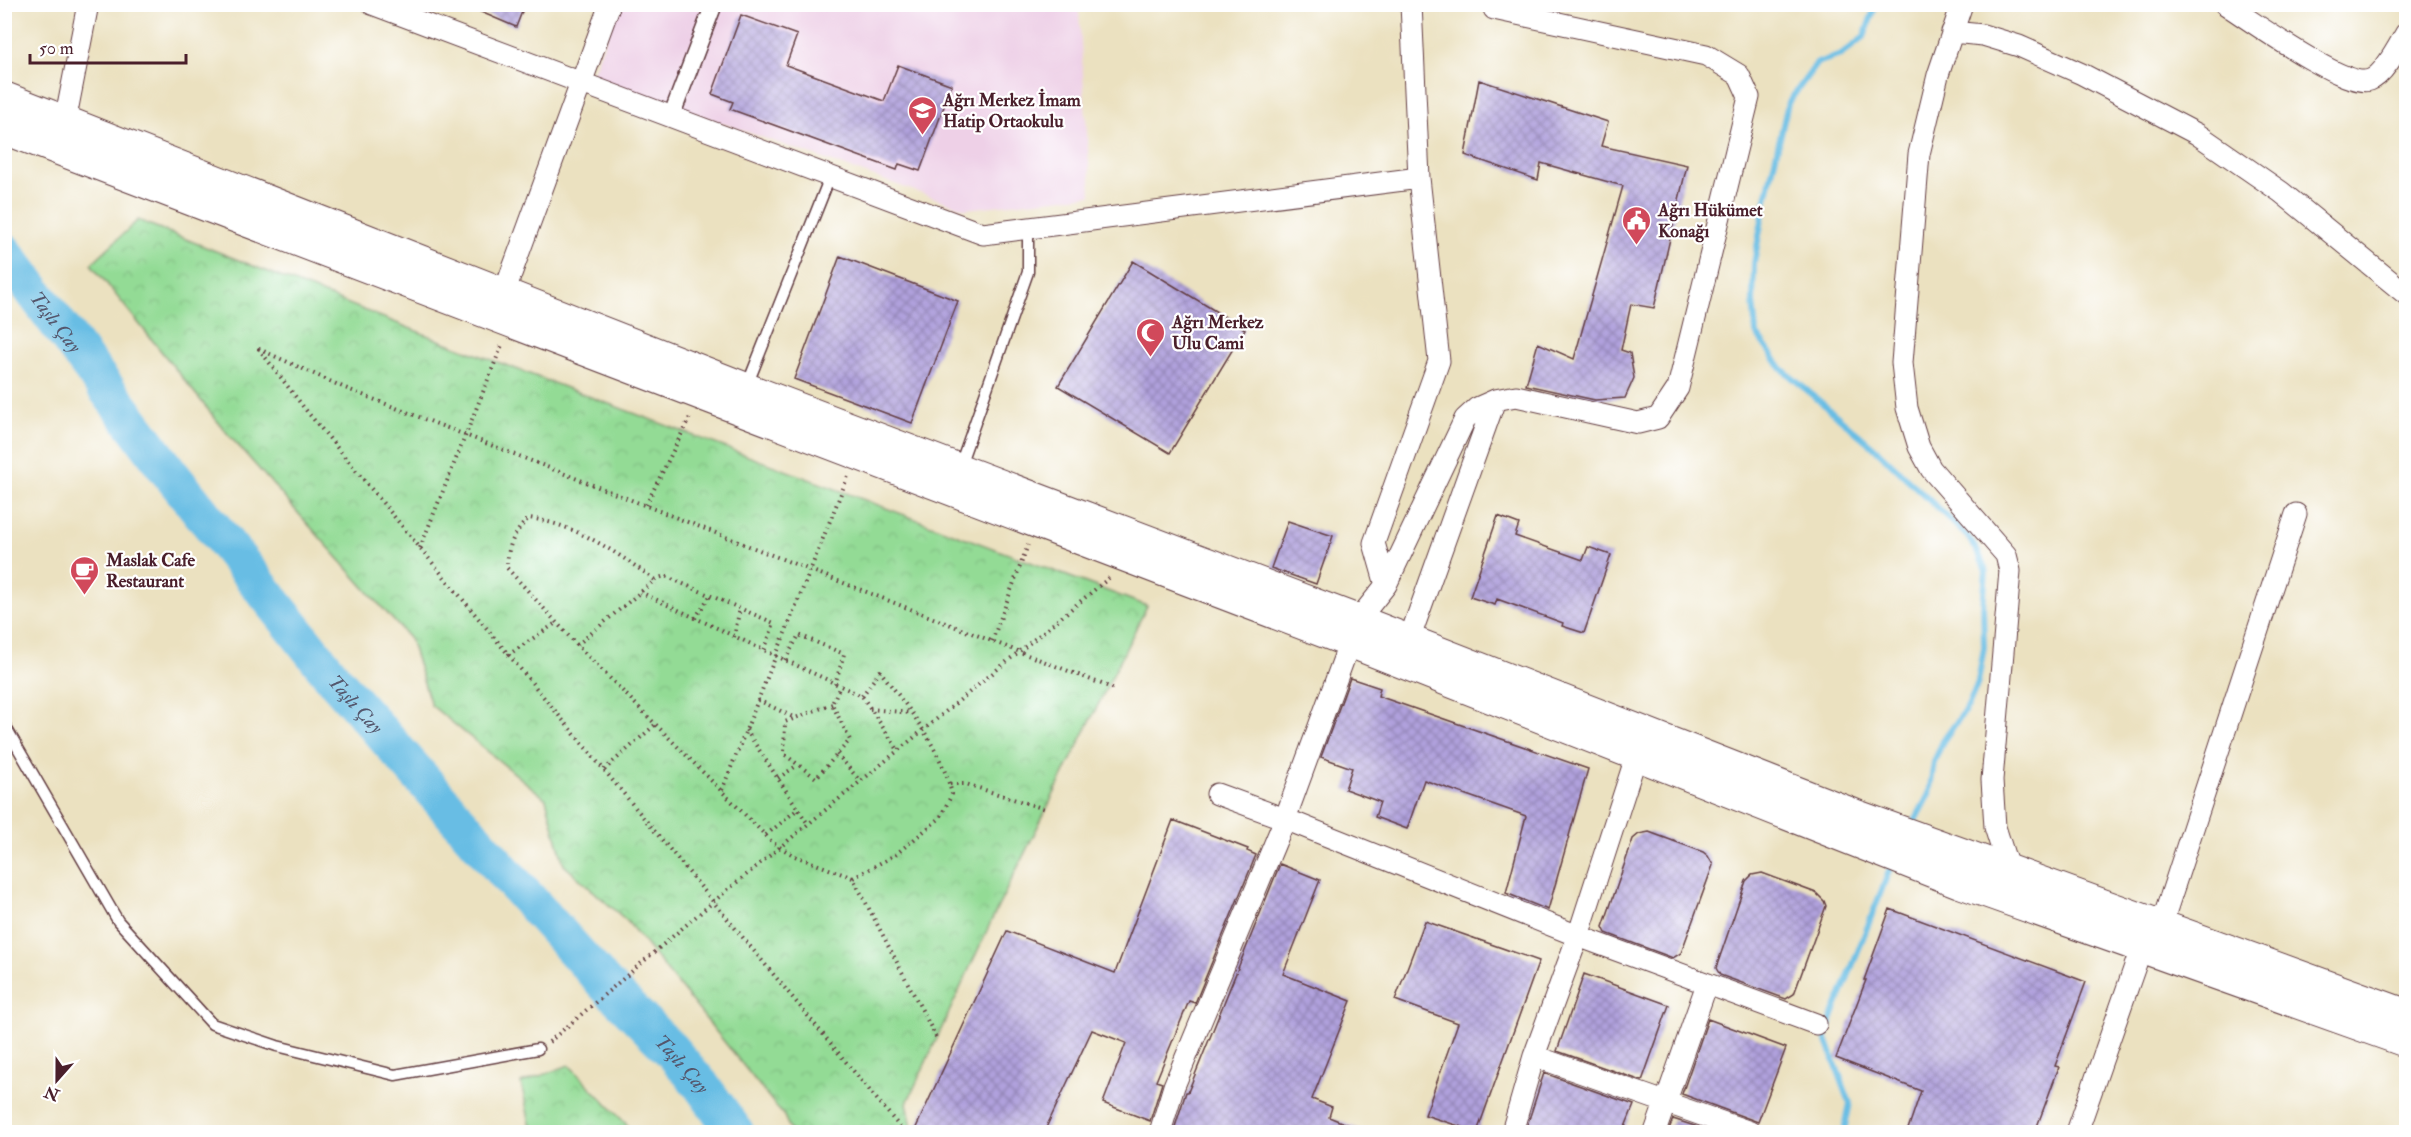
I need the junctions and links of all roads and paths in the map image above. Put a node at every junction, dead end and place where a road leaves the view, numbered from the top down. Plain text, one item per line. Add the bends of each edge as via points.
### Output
1 (88, 4) edge
2 (372, 4) edge
3 (610, 4) edge
4 (714, 4) edge
5 (1411, 4) edge
6 (1962, 4) edge
7 (2225, 4) edge
8 (1494, 9) dead end
9 (1952, 32) junction
10 (2406, 33) edge
11 (581, 83) junction
12 (4, 98) edge
13 (671, 117) junction
14 (46, 124) junction
15 (4, 129) edge
16 (830, 177) junction
17 (1419, 178) junction
18 (1028, 228) junction
19 (504, 293) junction
20 (2406, 294) edge
21 (511, 322) junction
22 (746, 388) junction
23 (701, 394) junction
24 (1495, 400) junction
25 (466, 435) junction
26 (857, 454) junction
27 (958, 468) junction
28 (646, 505) junction
29 (2296, 514) dead end
30 (1037, 522) junction
31 (420, 548) junction
32 (1134, 559) junction
33 (811, 569) junction
34 (655, 580) junction
35 (1386, 585) junction
36 (640, 592) junction
37 (710, 596) junction
38 (740, 608) junction
39 (694, 618) junction
40 (556, 623) junction
41 (1354, 631) junction
42 (734, 637) junction
43 (1409, 640) junction
44 (992, 641) junction
45 (577, 645) junction
46 (764, 651) junction
47 (1019, 651) junction
48 (508, 655) junction
49 (776, 656) junction
50 (785, 660) junction
51 (838, 685) junction
52 (1117, 690) dead end
53 (862, 696) junction
54 (758, 700) junction
55 (832, 704) junction
56 (870, 709) junction
57 (912, 713) junction
58 (796, 718) junction
59 (4, 724) edge
60 (656, 724) junction
61 (924, 729) junction
62 (746, 730) junction
63 (898, 750) junction
64 (837, 754) junction
65 (1637, 754) junction
66 (798, 765) junction
67 (603, 770) junction
68 (778, 778) junction
69 (860, 781) junction
70 (950, 784) junction
71 (722, 790) junction
72 (1216, 794) dead end
73 (798, 809) junction
74 (1045, 809) dead end
75 (1285, 819) junction
76 (808, 824) junction
77 (1852, 827) junction
78 (766, 835) junction
79 (780, 847) junction
80 (1967, 871) junction
81 (2009, 871) junction
82 (853, 878) junction
83 (712, 902) junction
84 (2161, 926) junction
85 (1578, 936) junction
86 (2141, 949) junction
87 (1707, 984) junction
88 (2406, 1014) edge
89 (1816, 1024) dead end
90 (936, 1037) dead end
91 (552, 1040) dead end
92 (2406, 1042) edge
93 (538, 1050) dead end
94 (1534, 1056) junction
95 (1664, 1102) junction
96 (904, 1132) edge
97 (1160, 1132) edge
98 (1512, 1132) edge
99 (1655, 1132) edge
100 (1750, 1132) edge
101 (2076, 1132) edge

1 - 14 street
2 - 11 street
3 - 11 street
4 - 13 street
5 - 17 street
6 - 9 street
7 - 10 street via 2316,63 2362,81 2372,80 2381,72
8 - 24 street via 1706,55 1739,75 1749,97 1678,388 1658,418 1638,423 1516,396
9 - 20 street via 1983,35 2019,46 2082,74 2197,135 2281,192
9 - 81 street via 1919,154 1902,363 1906,408 1919,447 1931,469 2006,555 2010,571 1992,780 1995,827
11 - 13 street
11 - 19 street
12 - 14 main road
13 - 16 street
14 - 15 main road
14 - 19 main road
14 - 21 main road
16 - 18 street via 983,234
16 - 22 lane
17 - 18 street
17 - 35 street via 1439,361 1374,543
18 - 27 lane via 1028,272
19 - 22 main road
21 - 23 main road
21 - 25 path
22 - 27 main road
23 - 26 main road
23 - 28 path
24 - 35 street via 1477,408 1466,419
24 - 43 street
25 - 28 path
25 - 31 path
25 - 31 path via 345,388 260,349
26 - 30 main road
26 - 33 path
27 - 41 main road
28 - 33 path
29 - 84 street
30 - 32 main road
30 - 44 path
31 - 48 path
32 - 41 main road
32 - 47 path
33 - 44 path
33 - 49 path
34 - 36 path
34 - 37 path via 665,576
34 - 40 path via 584,534 529,518 507,550 507,568
35 - 41 street
36 - 39 path
36 - 45 path
37 - 38 path
37 - 39 path
38 - 42 path
38 - 46 path via 774,623
39 - 42 path
40 - 45 path
40 - 48 path
41 - 43 main road
41 - 65 main road
41 - 75 street
42 - 46 path
43 - 77 main road
44 - 47 path
45 - 60 path
46 - 49 path
47 - 52 path
47 - 61 path
48 - 67 path
49 - 50 path
49 - 54 path
50 - 51 path
50 - 51 path via 799,635 844,654
51 - 53 path
51 - 55 path
53 - 56 path
53 - 57 path via 880,671
54 - 58 path
54 - 62 path
55 - 58 path
55 - 64 path via 850,740
56 - 57 path
56 - 63 path
57 - 61 path
58 - 66 path via 785,722 784,754
59 - 93 lane via 118,921 212,1024 277,1046 395,1075
60 - 67 path
60 - 71 path
61 - 63 path
61 - 70 path
62 - 68 path
62 - 71 path
63 - 69 path
64 - 66 path via 816,778
64 - 69 path
65 - 77 main road
65 - 85 street
66 - 68 path
67 - 83 path
68 - 73 path
69 - 76 path
70 - 74 path via 966,784
70 - 82 path via 952,794 940,818 895,855
71 - 78 path
72 - 75 street
73 - 76 path
73 - 78 path
75 - 85 street
75 - 97 street via 1174,1086
76 - 79 path
77 - 80 main road
78 - 79 path
79 - 82 path
79 - 83 path
80 - 81 main road
80 - 86 main road
81 - 84 main road
82 - 90 path
83 - 91 path
83 - 96 path
84 - 88 main road
85 - 87 street
85 - 94 street
86 - 92 main road
86 - 101 street
87 - 89 street
87 - 95 street
94 - 95 street
94 - 98 street
95 - 99 street
95 - 100 street

